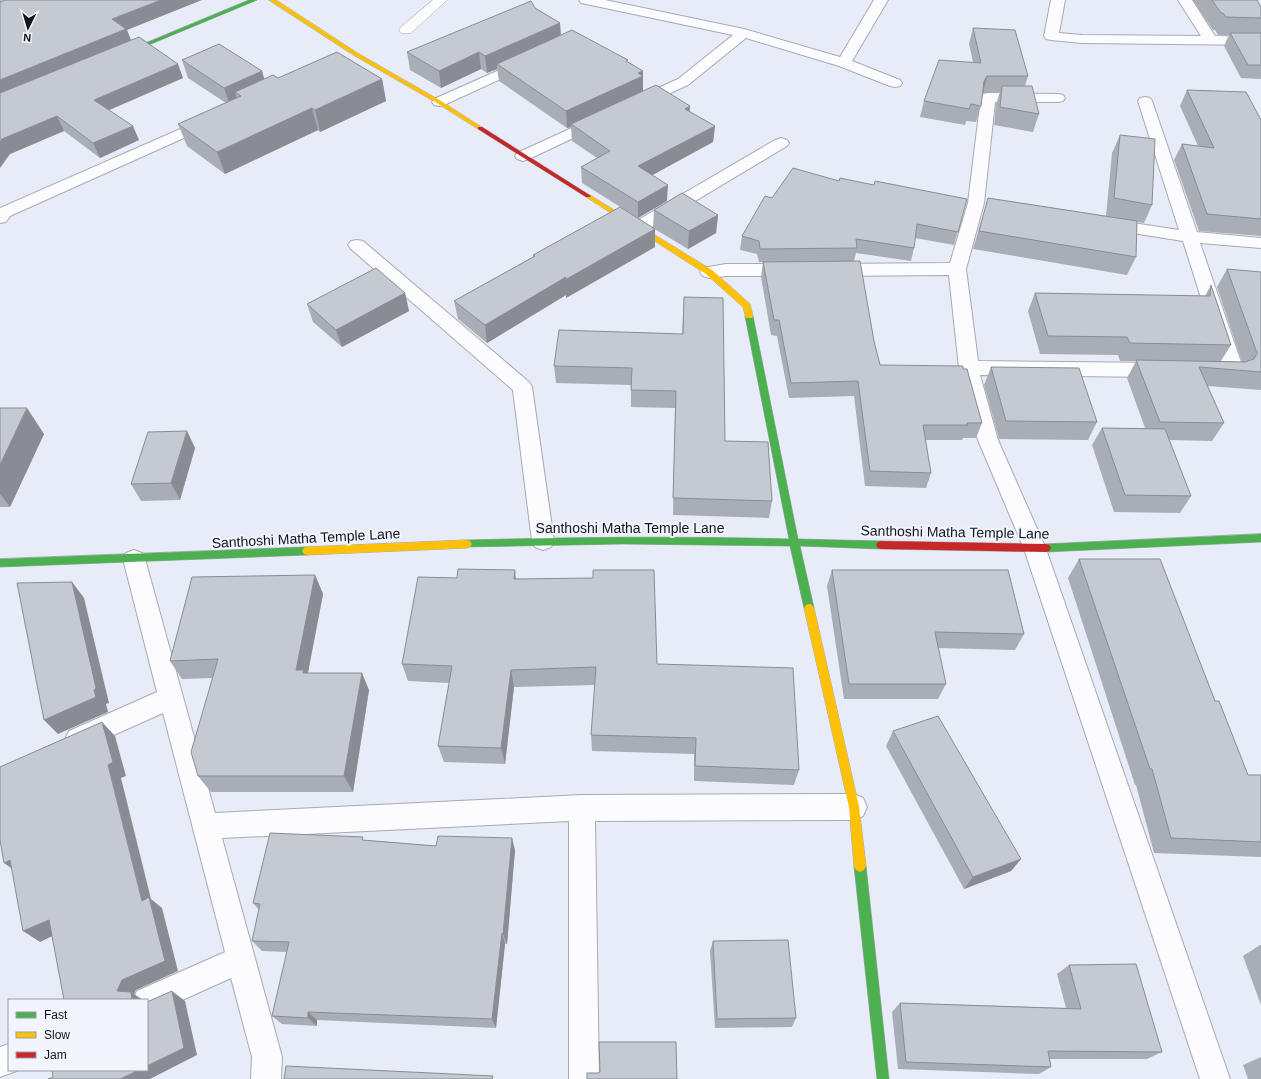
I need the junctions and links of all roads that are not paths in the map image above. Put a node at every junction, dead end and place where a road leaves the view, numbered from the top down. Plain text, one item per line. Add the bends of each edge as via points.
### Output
1 (254, 0) edge
2 (272, 0) edge
3 (441, 0) edge
4 (586, 0) edge
5 (648, 0) edge
6 (880, 0) edge
7 (1058, 0) edge
8 (1185, 0) edge
9 (637, 11) junction
10 (406, 30) dead end
11 (744, 33) junction
12 (1210, 40) junction
13 (1261, 41) edge
14 (357, 55) junction
15 (540, 55) edge
16 (109, 59) edge
17 (342, 62) edge
18 (844, 63) junction
19 (895, 83) dead end
20 (1058, 98) dead end
21 (1145, 101) dead end
22 (439, 102) junction
23 (627, 108) edge
24 (613, 114) edge
25 (220, 116) edge
26 (781, 142) dead end
27 (523, 156) junction
28 (1, 214) edge
29 (1091, 221) edge
30 (639, 227) junction
31 (1190, 237) junction
32 (1261, 242) edge
33 (357, 245) dead end
34 (957, 269) junction
35 (709, 272) junction
36 (969, 368) junction
37 (1261, 538) edge
38 (543, 542) junction
39 (794, 542) junction
40 (1035, 549) junction
41 (134, 559) junction
42 (0, 563) edge
43 (170, 698) junction
44 (57, 749) edge
45 (854, 807) junction
46 (582, 808) junction
47 (205, 826) junction
48 (241, 959) junction
49 (148, 1001) edge
50 (266, 1079) edge
51 (584, 1079) edge
52 (883, 1079) edge
53 (1215, 1079) edge

1 - 16 street
2 - 14 street
3 - 10 lane
4 - 9 street
5 - 9 street
6 - 18 street
7 - 12 street via 1051,36
8 - 12 street
9 - 11 street
11 - 18 street
11 - 23 street via 683,82
12 - 13 street
14 - 17 street
14 - 22 street
15 - 22 street
18 - 19 street
20 - 34 street via 988,97 976,203
21 - 31 street
22 - 27 street
24 - 27 street
25 - 28 street
26 - 30 street
27 - 30 street
29 - 31 street
30 - 35 street
31 - 32 street
31 - 36 street via 1234,371
33 - 38 street via 522,387
34 - 35 street
34 - 36 street
35 - 39 street via 747,306
36 - 40 street via 988,440
37 - 40 street, Santhoshi Matha Temple Lane
38 - 39 street, Santhoshi Matha Temple Lane
38 - 41 street, Santhoshi Matha Temple Lane
39 - 40 street, Santhoshi Matha Temple Lane
39 - 45 street
40 - 53 street
41 - 42 street, Santhoshi Matha Temple Lane
41 - 43 street
43 - 44 street
43 - 47 street
45 - 46 street
45 - 52 street
46 - 47 street
46 - 51 street
47 - 48 street
48 - 49 street
48 - 50 street via 266,1057

